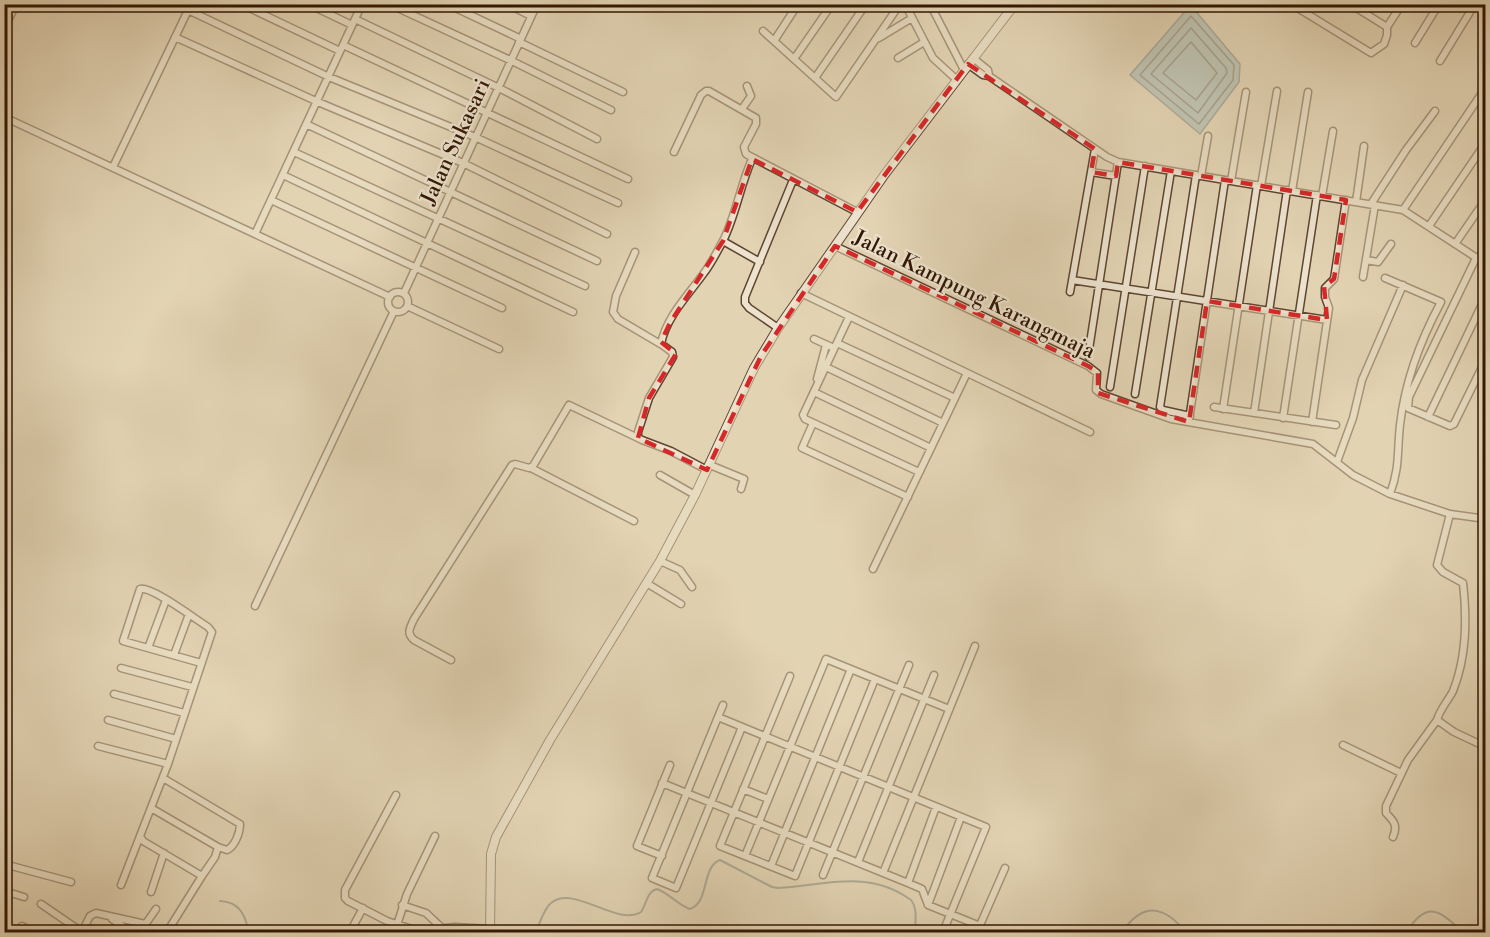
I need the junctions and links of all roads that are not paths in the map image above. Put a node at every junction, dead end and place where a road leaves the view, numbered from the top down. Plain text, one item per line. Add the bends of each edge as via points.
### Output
1 (16, 4) edge
2 (241, 4) edge
3 (308, 4) edge
4 (362, 4) edge
5 (389, 4) edge
6 (447, 4) edge
7 (507, 4) edge
8 (537, 4) edge
9 (798, 4) edge
10 (832, 4) edge
11 (866, 4) edge
12 (903, 4) edge
13 (930, 4) edge
14 (1015, 4) edge
15 (1291, 4) edge
16 (1350, 4) edge
17 (1402, 4) edge
18 (1439, 4) edge
19 (1472, 4) edge
20 (189, 7) edge
21 (531, 16) junction
22 (912, 18) junction
23 (353, 22) junction
24 (1387, 27) junction
25 (4, 28) edge
26 (763, 31) dead end
27 (175, 37) junction
28 (520, 40) junction
29 (774, 40) junction
30 (875, 41) junction
31 (924, 42) junction
32 (1415, 42) dead end
33 (342, 48) junction
34 (898, 58) dead end
35 (794, 59) junction
36 (512, 61) junction
37 (1440, 61) dead end
38 (968, 64) junction
39 (329, 77) junction
40 (815, 78) junction
41 (957, 80) junction
42 (747, 86) dead end
43 (1485, 87) edge
44 (499, 88) junction
45 (1277, 91) dead end
46 (624, 92) dead end
47 (1246, 92) dead end
48 (1308, 92) dead end
49 (318, 102) junction
50 (742, 109) junction
51 (611, 110) dead end
52 (1435, 111) dead end
53 (486, 113) junction
54 (4, 117) edge
55 (306, 124) junction
56 (1333, 131) dead end
57 (1208, 136) dead end
58 (475, 137) junction
59 (597, 139) dead end
60 (1485, 142) edge
61 (1364, 146) dead end
62 (1095, 149) junction
63 (294, 152) junction
64 (674, 152) dead end
65 (752, 159) junction
66 (1118, 162) junction
67 (463, 163) junction
68 (1145, 166) junction
69 (113, 167) junction
70 (1172, 171) junction
71 (1091, 172) junction
72 (283, 175) junction
73 (1116, 176) junction
74 (1198, 176) junction
75 (628, 179) dead end
76 (793, 180) junction
77 (1228, 180) junction
78 (1259, 185) junction
79 (1290, 191) junction
80 (450, 193) junction
81 (1320, 195) junction
82 (1485, 199) edge
83 (271, 200) junction
84 (1346, 200) junction
85 (1356, 202) junction
86 (618, 203) dead end
87 (1373, 205) junction
88 (1403, 210) junction
89 (857, 212) junction
90 (438, 217) junction
91 (1429, 226) junction
92 (255, 234) junction
93 (607, 234) dead end
94 (723, 241) junction
95 (427, 242) junction
96 (1391, 244) dead end
97 (1455, 244) junction
98 (835, 246) junction
99 (1485, 248) edge
100 (635, 252) dead end
101 (1477, 258) junction
102 (1366, 260) junction
103 (597, 261) dead end
104 (760, 262) junction
105 (1485, 264) edge
106 (416, 267) junction
107 (1363, 277) dead end
108 (1385, 278) dead end
109 (1072, 280) junction
110 (1099, 284) junction
111 (1403, 285) junction
112 (585, 286) dead end
113 (1126, 288) junction
114 (1070, 292) dead end
115 (1152, 292) junction
116 (404, 293) junction
117 (801, 293) junction
118 (1485, 296) edge
119 (390, 297) junction
120 (1177, 297) junction
121 (1207, 301) junction
122 (407, 306) junction
123 (1238, 306) junction
124 (502, 308) dead end
125 (1268, 310) junction
126 (394, 311) junction
127 (573, 312) dead end
128 (1298, 315) junction
129 (849, 317) junction
130 (1327, 320) junction
131 (778, 328) junction
132 (814, 339) dead end
133 (662, 345) junction
134 (826, 345) junction
135 (836, 346) junction
136 (499, 349) dead end
137 (1088, 356) dead end
138 (1485, 359) edge
139 (826, 367) junction
140 (967, 373) junction
141 (1110, 387) dead end
142 (814, 393) junction
143 (1135, 394) dead end
144 (955, 398) junction
145 (1214, 407) dead end
146 (1223, 409) junction
147 (1254, 413) junction
148 (1428, 417) junction
149 (1283, 418) junction
150 (1189, 419) junction
151 (1485, 420) edge
152 (1312, 422) junction
153 (813, 423) junction
154 (943, 423) junction
155 (1336, 426) dead end
156 (1485, 431) edge
157 (1090, 432) dead end
158 (638, 438) junction
159 (931, 448) junction
160 (1336, 462) junction
161 (708, 467) junction
162 (531, 468) junction
163 (919, 472) junction
164 (660, 475) dead end
165 (741, 489) dead end
166 (1390, 494) junction
167 (696, 495) junction
168 (908, 497) junction
169 (1450, 514) junction
170 (1485, 519) edge
171 (634, 521) dead end
172 (660, 561) junction
173 (873, 569) dead end
174 (648, 584) junction
175 (692, 586) dead end
176 (166, 600) junction
177 (681, 604) dead end
178 (255, 606) dead end
179 (189, 614) junction
180 (975, 646) dead end
181 (148, 648) junction
182 (174, 655) junction
183 (451, 660) dead end
184 (201, 663) junction
185 (909, 665) dead end
186 (121, 668) dead end
187 (851, 669) junction
188 (934, 675) dead end
189 (790, 676) dead end
190 (875, 679) junction
191 (192, 687) junction
192 (899, 689) junction
193 (114, 694) dead end
194 (924, 699) junction
195 (723, 705) dead end
196 (949, 709) junction
197 (184, 713) junction
198 (718, 717) junction
199 (108, 720) dead end
200 (1437, 720) junction
201 (742, 727) junction
202 (765, 737) junction
203 (176, 738) junction
204 (1343, 745) dead end
205 (98, 746) dead end
206 (790, 747) junction
207 (1485, 747) edge
208 (816, 757) junction
209 (168, 764) junction
210 (670, 765) dead end
211 (839, 767) junction
212 (1401, 773) junction
213 (864, 777) junction
214 (163, 778) junction
215 (663, 783) junction
216 (889, 787) junction
217 (743, 789) junction
218 (687, 793) junction
219 (396, 795) dead end
220 (913, 797) junction
221 (768, 799) junction
222 (711, 802) junction
223 (936, 807) junction
224 (152, 808) junction
225 (734, 812) junction
226 (961, 817) junction
227 (759, 822) junction
228 (785, 832) junction
229 (140, 836) junction
230 (435, 836) dead end
231 (1393, 837) dead end
232 (809, 842) junction
233 (218, 847) junction
234 (833, 852) junction
235 (164, 853) junction
236 (662, 856) junction
237 (745, 856) junction
238 (858, 862) junction
239 (4, 864) edge
240 (771, 866) junction
241 (1005, 868) dead end
242 (883, 873) junction
243 (202, 876) junction
244 (824, 876) dead end
245 (71, 882) dead end
246 (908, 883) junction
247 (121, 885) dead end
248 (4, 891) edge
249 (151, 892) dead end
250 (24, 897) dead end
251 (40, 904) dead end
252 (402, 905) junction
253 (928, 905) junction
254 (363, 908) junction
255 (156, 909) dead end
256 (951, 914) junction
257 (109, 917) junction
258 (145, 924) junction
259 (397, 925) junction
260 (22, 926) dead end
261 (442, 928) junction
262 (979, 929) edge
263 (490, 931) edge
264 (82, 932) edge
265 (33, 933) edge
266 (131, 933) edge
267 (140, 933) edge
268 (167, 933) edge
269 (350, 933) edge
270 (943, 933) edge

1 - 25 street
2 - 33 street
3 - 23 street
4 - 23 street
5 - 36 street
6 - 28 street
7 - 21 street
8 - 21 street, Jalan Sukasari
9 - 29 street
10 - 35 street
11 - 40 street
12 - 22 street
12 - 30 street
13 - 38 street
14 - 38 street
15 - 24 street via 1370,53 1384,44
16 - 24 street
17 - 24 street
18 - 32 street
19 - 37 street
20 - 27 street
20 - 39 street
21 - 28 street, Jalan Sukasari
22 - 30 street
22 - 31 street
23 - 33 street
23 - 44 street
26 - 29 street
27 - 49 street
27 - 69 street
28 - 36 street, Jalan Sukasari
28 - 46 street
29 - 35 street
30 - 40 street via 836,97
31 - 34 street
31 - 41 street via 933,58
33 - 39 street
33 - 53 street
35 - 40 street
36 - 44 street, Jalan Sukasari
36 - 51 street
38 - 41 street
38 - 62 street
39 - 49 street
39 - 58 street
41 - 89 street
42 - 50 street via 751,96
43 - 88 street
44 - 53 street, Jalan Sukasari
44 - 59 street
45 - 78 street
47 - 77 street
48 - 79 street
49 - 55 street
49 - 67 street
50 - 64 street via 706,91
50 - 65 street via 757,120 744,149
52 - 87 street
53 - 58 street, Jalan Sukasari
53 - 75 street
54 - 69 street
55 - 63 street
55 - 80 street
56 - 81 street
57 - 74 street
58 - 67 street, Jalan Sukasari
58 - 86 street
60 - 91 street
61 - 85 street
62 - 66 street
62 - 71 street
63 - 72 street
63 - 90 street
65 - 76 street
65 - 94 street
66 - 68 street
66 - 73 street
67 - 80 street, Jalan Sukasari
67 - 93 street
68 - 70 street
68 - 113 street
69 - 92 street
70 - 74 street
70 - 115 street
71 - 73 street
71 - 109 street
72 - 83 street
72 - 95 street
73 - 110 street
74 - 77 street
74 - 120 street
76 - 89 street
76 - 104 street
77 - 78 street
77 - 121 street
78 - 79 street
78 - 123 street
79 - 81 street
79 - 125 street
80 - 90 street, Jalan Sukasari
80 - 103 street
81 - 84 street
81 - 128 street
82 - 97 street
83 - 92 street
83 - 106 street
84 - 85 street
84 - 130 street via 1334,279 1325,288
85 - 87 street
87 - 88 street
87 - 102 street
88 - 91 street
89 - 98 street
90 - 95 street, Jalan Sukasari
90 - 112 street
91 - 97 street
92 - 119 street
94 - 104 street
94 - 133 street via 670,323
95 - 106 street, Jalan Sukasari
95 - 127 street
96 - 102 street via 1378,262
97 - 101 street
98 - 117 street
98 - 150 street, Jalan Kampung Karangmaja via 1088,366 1097,373 1095,389 1101,394 1171,419
99 - 101 street
100 - 133 street via 616,296 614,312 618,319
101 - 105 street
101 - 148 street via 1407,403 1410,410
102 - 107 street
104 - 131 street via 745,303
106 - 116 street, Jalan Sukasari
106 - 124 street
108 - 111 street
109 - 110 street
109 - 114 street
110 - 113 street
110 - 137 street
111 - 160 street via 1362,380
111 - 166 street via 1441,302 1414,360 1400,423 1398,469
113 - 115 street
113 - 141 street
115 - 120 street
115 - 143 street
116 - 119 street
116 - 122 street
117 - 129 street
117 - 131 street
118 - 148 street
119 - 126 street via 388,303
120 - 121 street
120 - 150 street via 1160,407
121 - 123 street
121 - 150 street
122 - 126 street via 403,311
122 - 136 street
123 - 125 street
123 - 146 street
125 - 128 street
125 - 147 street
126 - 178 street
128 - 130 street
128 - 149 street
129 - 135 street
129 - 140 street
130 - 152 street
131 - 161 street via 754,368
132 - 134 street
133 - 158 street via 673,357 649,398
134 - 135 street
134 - 142 street
135 - 139 street
135 - 144 street
138 - 148 street via 1454,424
139 - 142 street
139 - 154 street
140 - 144 street
140 - 157 street
142 - 153 street via 803,415
142 - 159 street
144 - 154 street
145 - 146 street
146 - 147 street
147 - 149 street
149 - 152 street
150 - 160 street, Jalan Kampung Karangmaja via 1313,444
151 - 156 street
152 - 155 street
153 - 163 street
153 - 168 street via 802,448
154 - 159 street
158 - 161 street
158 - 162 street via 569,405
159 - 163 street
160 - 166 street, Jalan Kampung Karangmaja
161 - 165 street via 744,479
161 - 167 street
162 - 171 street
162 - 183 street via 511,466 410,628 414,640
163 - 168 street
164 - 167 street
166 - 169 street, Jalan Kampung Karangmaja
167 - 172 street
168 - 173 street
169 - 170 street, Jalan Kampung Karangmaja
169 - 200 street via 1437,565 1463,583 1466,629 1460,670
172 - 174 street
172 - 175 street via 680,570
174 - 177 street
174 - 263 street via 550,740 496,837 491,854
176 - 179 street
176 - 181 street
176 - 181 street via 144,588 138,594 122,640
179 - 182 street
179 - 184 street via 211,631
180 - 196 street
181 - 182 street
182 - 184 street
184 - 191 street
185 - 192 street
186 - 191 street
187 - 190 street
187 - 206 street via 826,659
187 - 208 street
188 - 194 street
189 - 202 street
190 - 192 street
190 - 211 street
191 - 197 street
192 - 194 street
192 - 213 street
193 - 197 street
194 - 196 street
194 - 216 street
195 - 198 street
196 - 220 street
197 - 203 street
198 - 201 street
198 - 218 street
199 - 203 street
200 - 207 street
200 - 212 street
201 - 202 street
201 - 222 street
202 - 206 street
202 - 217 street
203 - 209 street
204 - 212 street
205 - 209 street
206 - 208 street
206 - 221 street
208 - 211 street
208 - 228 street
209 - 214 street
210 - 215 street
211 - 213 street
211 - 232 street
212 - 231 street via 1385,809 1395,823
213 - 216 street
213 - 234 street
214 - 224 street
214 - 233 street via 240,824 231,847
215 - 218 street
215 - 236 street via 637,846
216 - 220 street
216 - 238 street
217 - 221 street
217 - 225 street
218 - 222 street
218 - 236 street
219 - 254 street via 345,890 348,901
220 - 223 street
220 - 242 street
221 - 227 street
222 - 225 street
222 - 236 street via 676,888 652,878
223 - 226 street
223 - 246 street
224 - 229 street
224 - 233 street
225 - 227 street
225 - 237 street via 720,846
226 - 253 street
226 - 256 street via 986,827
227 - 228 street
227 - 237 street
228 - 232 street
228 - 240 street
229 - 235 street
229 - 247 street
230 - 252 street
232 - 234 street
232 - 240 street via 795,876
233 - 243 street
234 - 238 street
234 - 244 street
235 - 243 street
235 - 249 street
237 - 240 street
238 - 242 street
239 - 245 street
241 - 262 street
242 - 246 street
243 - 268 street
246 - 253 street via 922,889
248 - 250 street
251 - 264 street
252 - 259 street
252 - 261 street via 426,914
253 - 256 street
254 - 259 street
254 - 269 street
255 - 258 street
256 - 262 street
256 - 270 street
257 - 258 street
257 - 264 street via 93,914
257 - 266 street
258 - 267 street
259 - 261 street via 423,932
260 - 265 street
261 - 263 street

